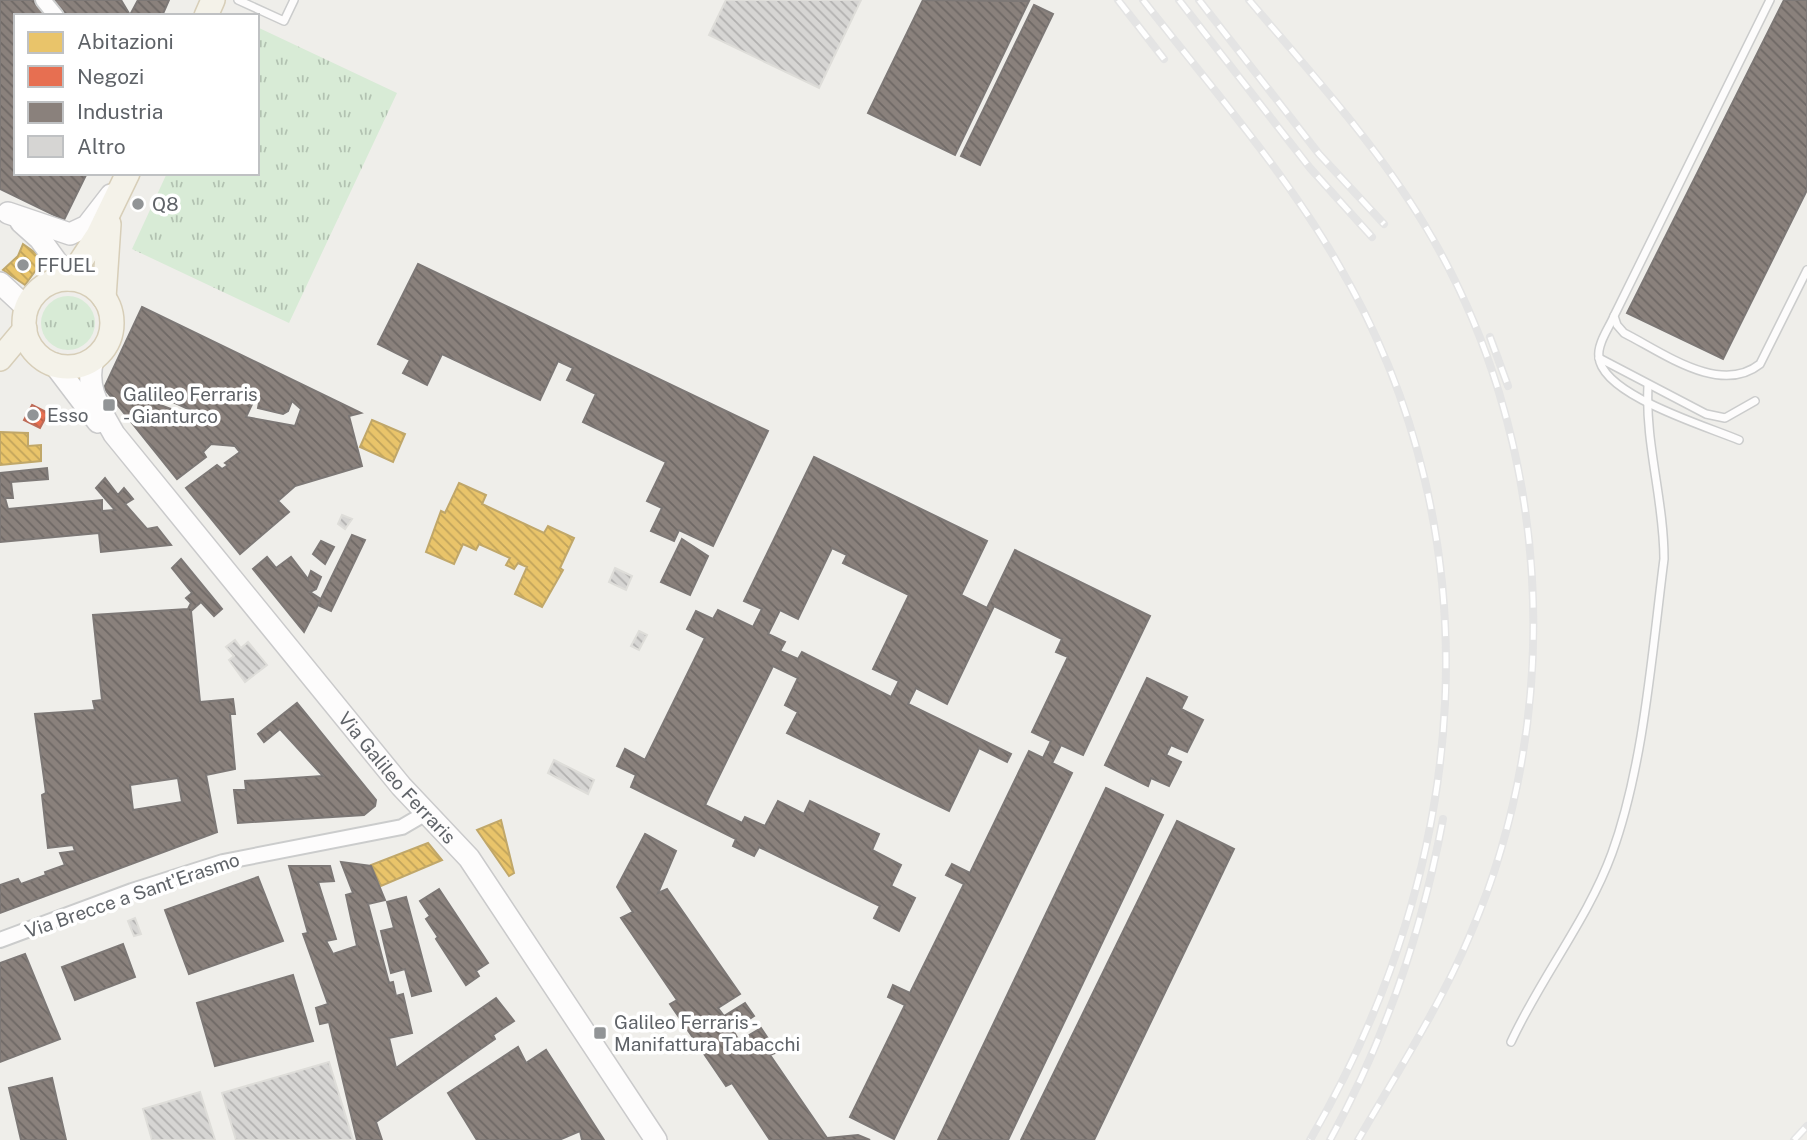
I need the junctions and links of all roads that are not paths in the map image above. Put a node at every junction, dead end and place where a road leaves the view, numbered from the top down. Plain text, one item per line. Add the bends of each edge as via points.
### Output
1 (43, 0) edge
2 (238, 0) edge
3 (294, 0) edge
4 (1770, 0) edge
5 (54, 14) edge
6 (126, 175) edge
7 (126, 175) edge
8 (4, 211) edge
9 (110, 214) junction
10 (1807, 270) edge
11 (69, 279) junction
12 (0, 284) edge
13 (104, 298) junction
14 (1614, 316) junction
15 (26, 318) junction
16 (94, 358) junction
17 (1598, 358) junction
18 (0, 359) edge
19 (46, 359) junction
20 (1648, 386) junction
21 (1647, 401) junction
22 (1755, 401) dead end
23 (114, 435) junction
24 (1739, 440) dead end
25 (426, 813) junction
26 (0, 940) edge
27 (1511, 1042) dead end
28 (656, 1140) edge

1 - 5 street
2 - 3 lane via 284,21
4 - 14 lane
6 - 8 main road via 78,232 62,234
7 - 9 main road
8 - 11 main road via 40,239
9 - 11 main road
9 - 13 main road
10 - 14 lane via 1760,364 1750,372 1711,375 1624,333
11 - 13 main road via 89,284
11 - 15 main road via 44,286
12 - 15 main road
13 - 16 main road via 111,330
14 - 17 lane
15 - 18 main road
15 - 19 main road
16 - 19 main road via 75,366
16 - 23 main road, Via Galileo Ferraris via 90,384
17 - 20 lane
17 - 21 lane via 1613,383
18 - 19 main road
19 - 23 main road, Via Galileo Ferraris via 89,413
20 - 21 lane
20 - 22 lane via 1706,414 1725,418
21 - 24 lane
21 - 27 lane via 1664,559 1635,759 1603,874
23 - 25 main road, Via Galileo Ferraris
25 - 26 street, Via Brecce a Sant'Erasmo via 402,827 223,862
25 - 28 main road, Via Galileo Ferraris via 469,858

